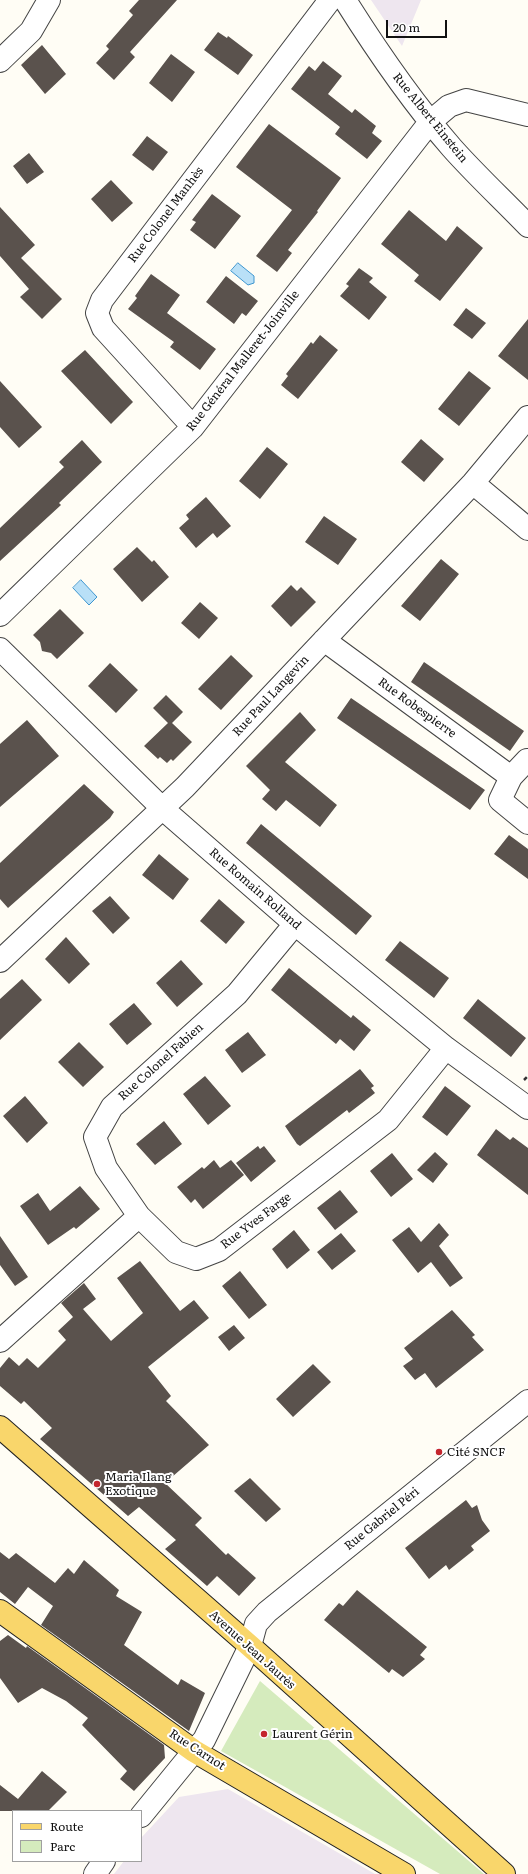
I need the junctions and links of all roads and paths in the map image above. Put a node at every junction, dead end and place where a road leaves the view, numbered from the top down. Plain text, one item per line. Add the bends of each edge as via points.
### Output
1 (49, 0) edge
2 (330, 0) edge
3 (345, 0) edge
4 (0, 61) edge
5 (528, 115) edge
6 (430, 122) junction
7 (528, 226) edge
8 (528, 417) edge
9 (193, 427) junction
10 (473, 483) junction
11 (528, 529) edge
12 (0, 615) edge
13 (324, 640) junction
14 (0, 649) edge
15 (528, 761) edge
16 (510, 777) junction
17 (163, 809) junction
18 (528, 823) edge
19 (295, 924) junction
20 (0, 961) edge
21 (446, 1048) junction
22 (528, 1108) edge
23 (139, 1216) junction
24 (0, 1341) edge
25 (528, 1401) edge
26 (0, 1427) edge
27 (0, 1611) edge
28 (250, 1646) junction
29 (194, 1750) junction
30 (142, 1815) edge
31 (103, 1862) edge
32 (94, 1874) edge
33 (404, 1874) edge
34 (504, 1874) edge

1 - 4 street via 30,31
2 - 9 street, Rue Colonel Manhès via 102,300 97,313 103,328
3 - 6 street, Rue Albert Einstein via 378,52
5 - 6 street, Rue Général Malleret-Joinville via 466,100 449,106
6 - 7 street, Rue Albert Einstein
6 - 9 street, Rue Général Malleret-Joinville
8 - 10 street, Rue Paul Langevin
9 - 12 street, Rue Général Malleret-Joinville
10 - 11 street
10 - 13 street, Rue Paul Langevin
13 - 16 street, Rue Robespierre
13 - 17 street, Rue Paul Langevin
14 - 17 street, Rue Romain Rolland
15 - 16 street
16 - 18 street via 500,800
17 - 19 street, Rue Romain Rolland
17 - 20 street, Rue Paul Langevin
19 - 21 street, Rue Romain Rolland
19 - 23 street, Rue Colonel Fabien via 237,994 112,1107 95,1137 106,1168
21 - 22 street, Rue Romain Rolland
21 - 23 street, Rue Yves Farge via 388,1120 219,1250 196,1258 176,1252
23 - 24 street
25 - 28 street, Rue Gabriel Péri via 267,1612 256,1624
26 - 28 main road, Avenue Jean Jaurès
27 - 29 main road, Rue Carnot
28 - 29 street, Rue Gabriel Péri via 204,1740
28 - 34 main road, Avenue Jean Jaurès
29 - 30 street, Rue Gabriel Péri
29 - 33 main road, Rue Carnot
31 - 32 street

